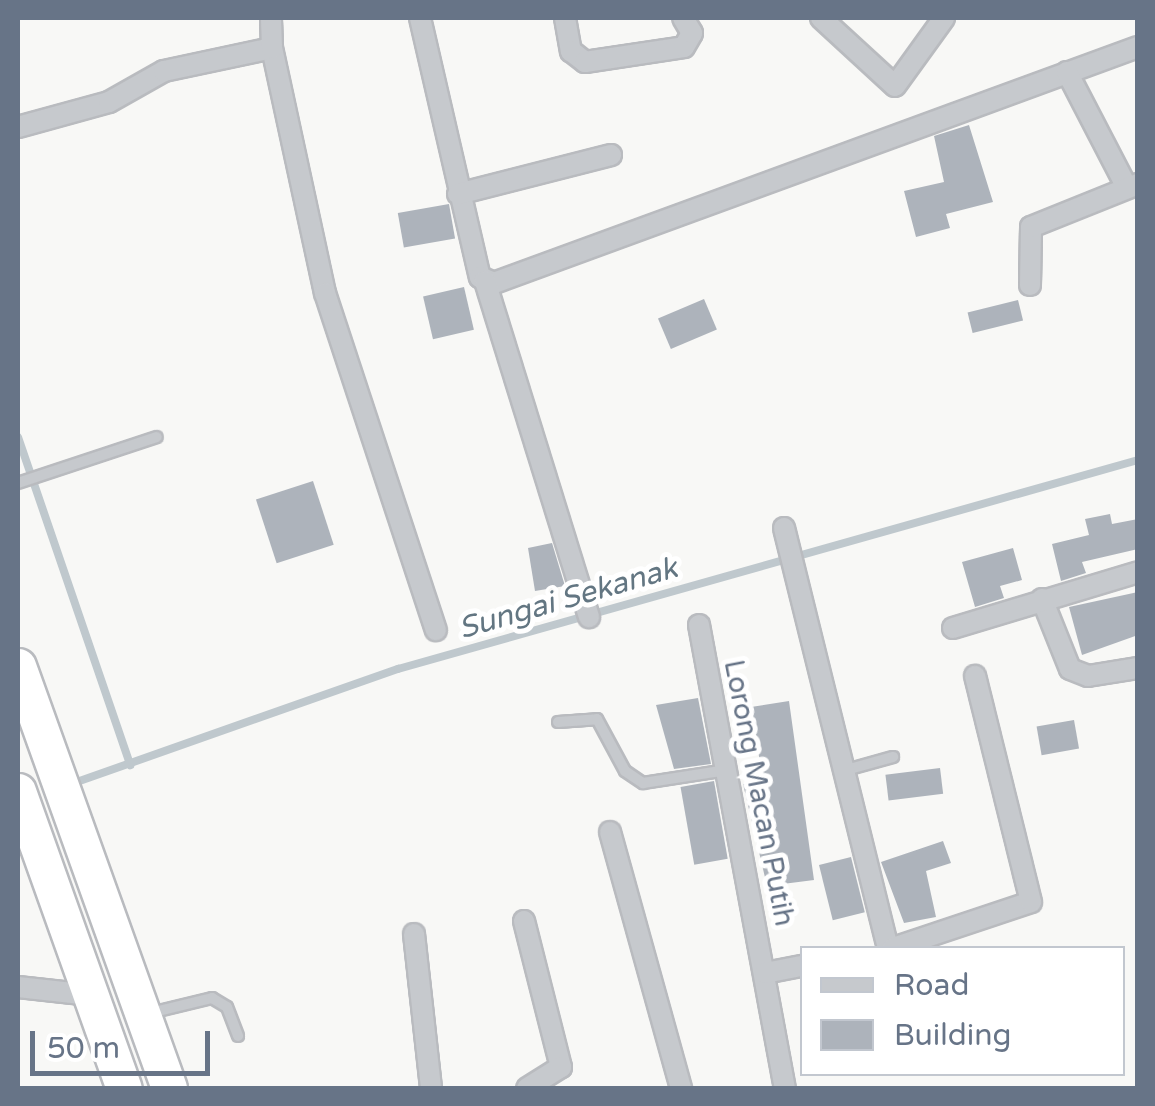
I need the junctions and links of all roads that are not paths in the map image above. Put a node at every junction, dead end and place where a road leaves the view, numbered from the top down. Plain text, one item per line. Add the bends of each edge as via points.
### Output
1 (271, 18) edge
2 (420, 18) edge
3 (565, 18) edge
4 (683, 18) edge
5 (821, 18) edge
6 (944, 18) edge
7 (1138, 47) edge
8 (272, 48) junction
9 (1067, 72) junction
10 (18, 127) edge
11 (611, 154) dead end
12 (1132, 185) edge
13 (458, 194) junction
14 (485, 281) junction
15 (1030, 285) dead end
16 (156, 437) dead end
17 (18, 483) edge
18 (785, 532) dead end
19 (1138, 572) edge
20 (1042, 600) junction
21 (589, 617) dead end
22 (699, 625) dead end
23 (953, 628) dead end
24 (436, 630) dead end
25 (18, 666) edge
26 (1138, 668) edge
27 (975, 676) dead end
28 (558, 722) dead end
29 (893, 757) dead end
30 (727, 770) junction
31 (846, 770) junction
32 (18, 791) edge
33 (610, 832) dead end
34 (524, 921) dead end
35 (414, 934) dead end
36 (890, 946) edge
37 (896, 946) edge
38 (800, 966) edge
39 (764, 974) junction
40 (18, 987) edge
41 (91, 995) junction
42 (145, 1014) junction
43 (238, 1036) dead end
44 (124, 1088) edge
45 (168, 1088) edge
46 (431, 1088) edge
47 (527, 1088) edge
48 (681, 1088) edge
49 (785, 1088) edge

1 - 8 street
2 - 13 street
3 - 4 street via 571,51 585,62 684,47 692,32
5 - 6 street via 895,86 906,82
7 - 9 street
8 - 10 street via 164,71 109,102
8 - 24 street via 325,293
9 - 12 street
9 - 14 street via 861,141 603,250
11 - 13 street
12 - 15 street via 1031,227
13 - 14 street
14 - 21 street
16 - 17 lane
18 - 31 street
19 - 20 street
20 - 23 street
20 - 26 street via 1070,669 1088,676
22 - 30 street, Lorong Macan Putih
25 - 42 highway
27 - 37 street via 1031,902
28 - 30 lane via 597,719 625,771 643,783
29 - 31 lane
30 - 39 street, Lorong Macan Putih
31 - 36 street
32 - 41 highway
33 - 48 street
34 - 47 street via 560,1067
35 - 46 street
38 - 39 street
39 - 49 street, Lorong Macan Putih
40 - 41 street
41 - 44 highway
42 - 43 lane via 212,998 227,1007
42 - 45 highway

